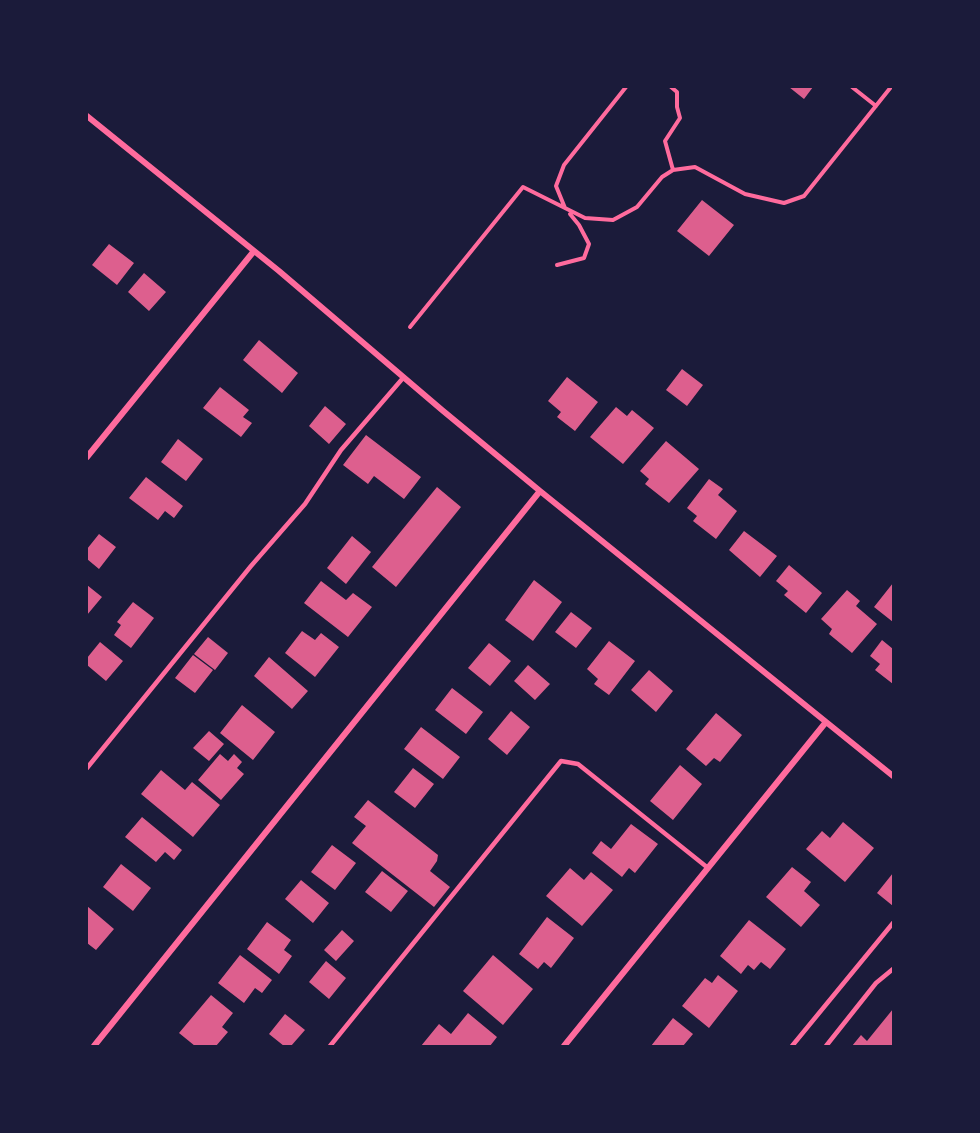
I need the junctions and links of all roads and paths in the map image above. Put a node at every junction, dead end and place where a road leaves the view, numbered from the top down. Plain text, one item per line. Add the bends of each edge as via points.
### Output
1 (626, 87) edge
2 (671, 87) edge
3 (852, 87) edge
4 (891, 87) edge
5 (876, 106) junction
6 (87, 116) edge
7 (673, 170) junction
8 (568, 211) junction
9 (254, 251) junction
10 (557, 265) dead end
11 (410, 327) dead end
12 (404, 378) junction
13 (87, 457) edge
14 (540, 491) junction
15 (826, 722) junction
16 (87, 768) edge
17 (893, 776) edge
18 (708, 868) junction
19 (893, 923) edge
20 (893, 969) edge
21 (94, 1046) edge
22 (330, 1046) edge
23 (564, 1046) edge
24 (792, 1046) edge
25 (826, 1046) edge

1 - 8 path via 564,165 556,186
2 - 7 path via 677,92 680,118 665,141
3 - 5 path
4 - 5 path
5 - 7 path via 804,196 784,203 745,194 695,167
6 - 9 street
7 - 8 path via 662,177 637,207 613,220 585,218
8 - 10 path via 589,244 584,258
8 - 11 path via 523,188
9 - 12 street
9 - 13 street
12 - 14 street
12 - 16 lane via 341,450 304,504
14 - 15 street
14 - 21 street
15 - 17 street
15 - 18 street
18 - 22 lane via 578,764 561,761
18 - 23 street
19 - 24 lane
20 - 25 lane via 876,983

